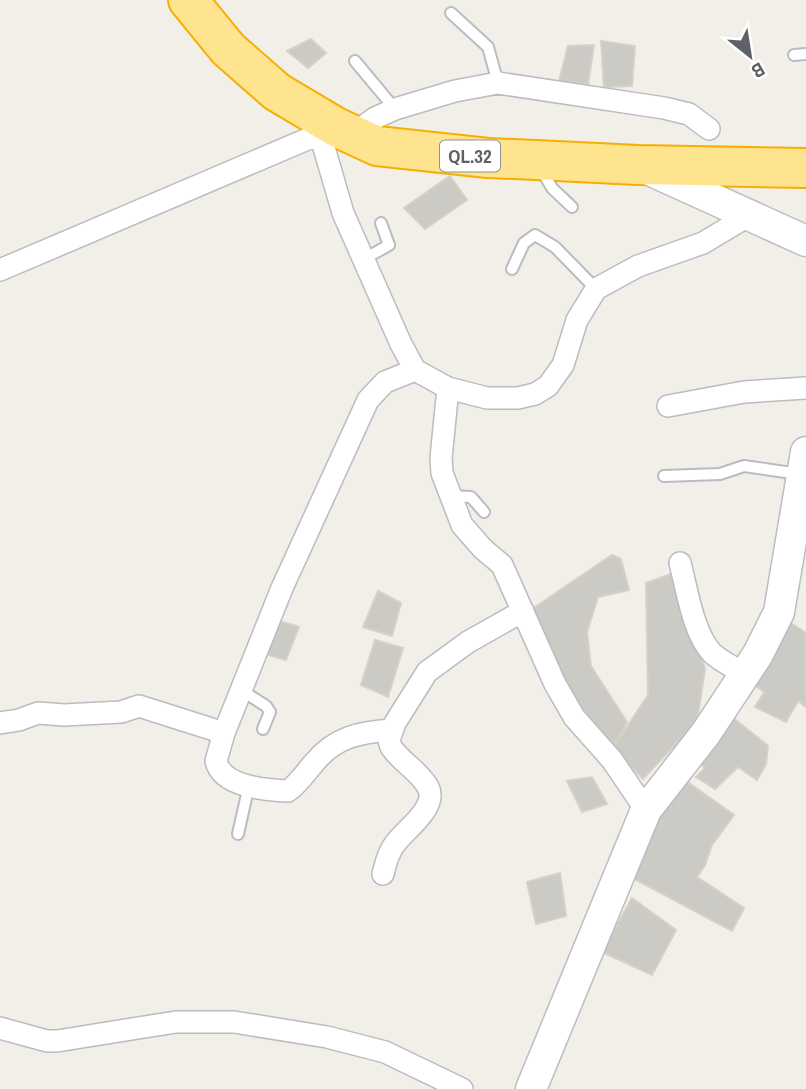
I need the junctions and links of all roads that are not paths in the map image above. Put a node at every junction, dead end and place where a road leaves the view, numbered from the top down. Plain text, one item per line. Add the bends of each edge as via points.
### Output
1 (188, 0) edge
2 (452, 13) dead end
3 (355, 61) dead end
4 (498, 83) junction
5 (396, 109) junction
6 (709, 129) dead end
7 (336, 132) junction
8 (536, 160) junction
9 (806, 168) edge
10 (713, 181) junction
11 (572, 207) dead end
12 (748, 216) junction
13 (381, 223) dead end
14 (806, 241) edge
15 (364, 260) junction
16 (512, 269) dead end
17 (0, 270) edge
18 (596, 289) junction
19 (415, 369) junction
20 (448, 388) junction
21 (806, 388) edge
22 (668, 406) dead end
23 (804, 463) edge
24 (664, 476) dead end
25 (450, 495) junction
26 (484, 512) dead end
27 (680, 564) dead end
28 (523, 611) junction
29 (745, 674) junction
30 (241, 690) junction
31 (0, 723) edge
32 (263, 729) dead end
33 (392, 730) junction
34 (224, 733) junction
35 (249, 785) junction
36 (646, 810) junction
37 (238, 834) dead end
38 (383, 874) dead end
39 (0, 1028) edge
40 (462, 1089) edge
41 (531, 1089) edge

1 - 7 highway, QL.32 via 228,49 277,92
2 - 4 lane via 488,47
3 - 5 lane
4 - 5 street
4 - 6 street via 664,108 689,114
5 - 7 street
7 - 8 highway, QL.32 via 391,148
7 - 15 street via 343,213
7 - 17 street
8 - 10 highway, QL.32 via 638,165
8 - 11 lane via 552,188
9 - 10 highway, QL.32
10 - 12 street
12 - 14 street
12 - 18 street via 703,243 638,266
13 - 15 lane via 389,245
15 - 19 street
16 - 18 lane via 524,243 535,235 555,247
18 - 20 street via 578,320 563,365 548,386 518,398 487,398
19 - 20 street
19 - 30 street via 385,382 368,400 282,587
20 - 25 street via 441,458
21 - 22 street via 744,392
23 - 24 lane
23 - 29 street via 779,612
25 - 26 lane via 471,498
25 - 28 street via 463,525 502,565
27 - 29 street via 693,614 712,653
28 - 33 street via 427,672
28 - 36 street via 575,717
29 - 36 street
30 - 32 lane via 270,712
30 - 34 street
31 - 34 street via 38,713 121,712 139,706
33 - 35 street via 357,733 339,741 288,791
33 - 38 street via 391,747 421,778 431,797 392,849
34 - 35 street via 217,752 218,769 229,779
35 - 37 lane
36 - 41 street
39 - 40 street via 57,1041 176,1022 234,1022 385,1052

